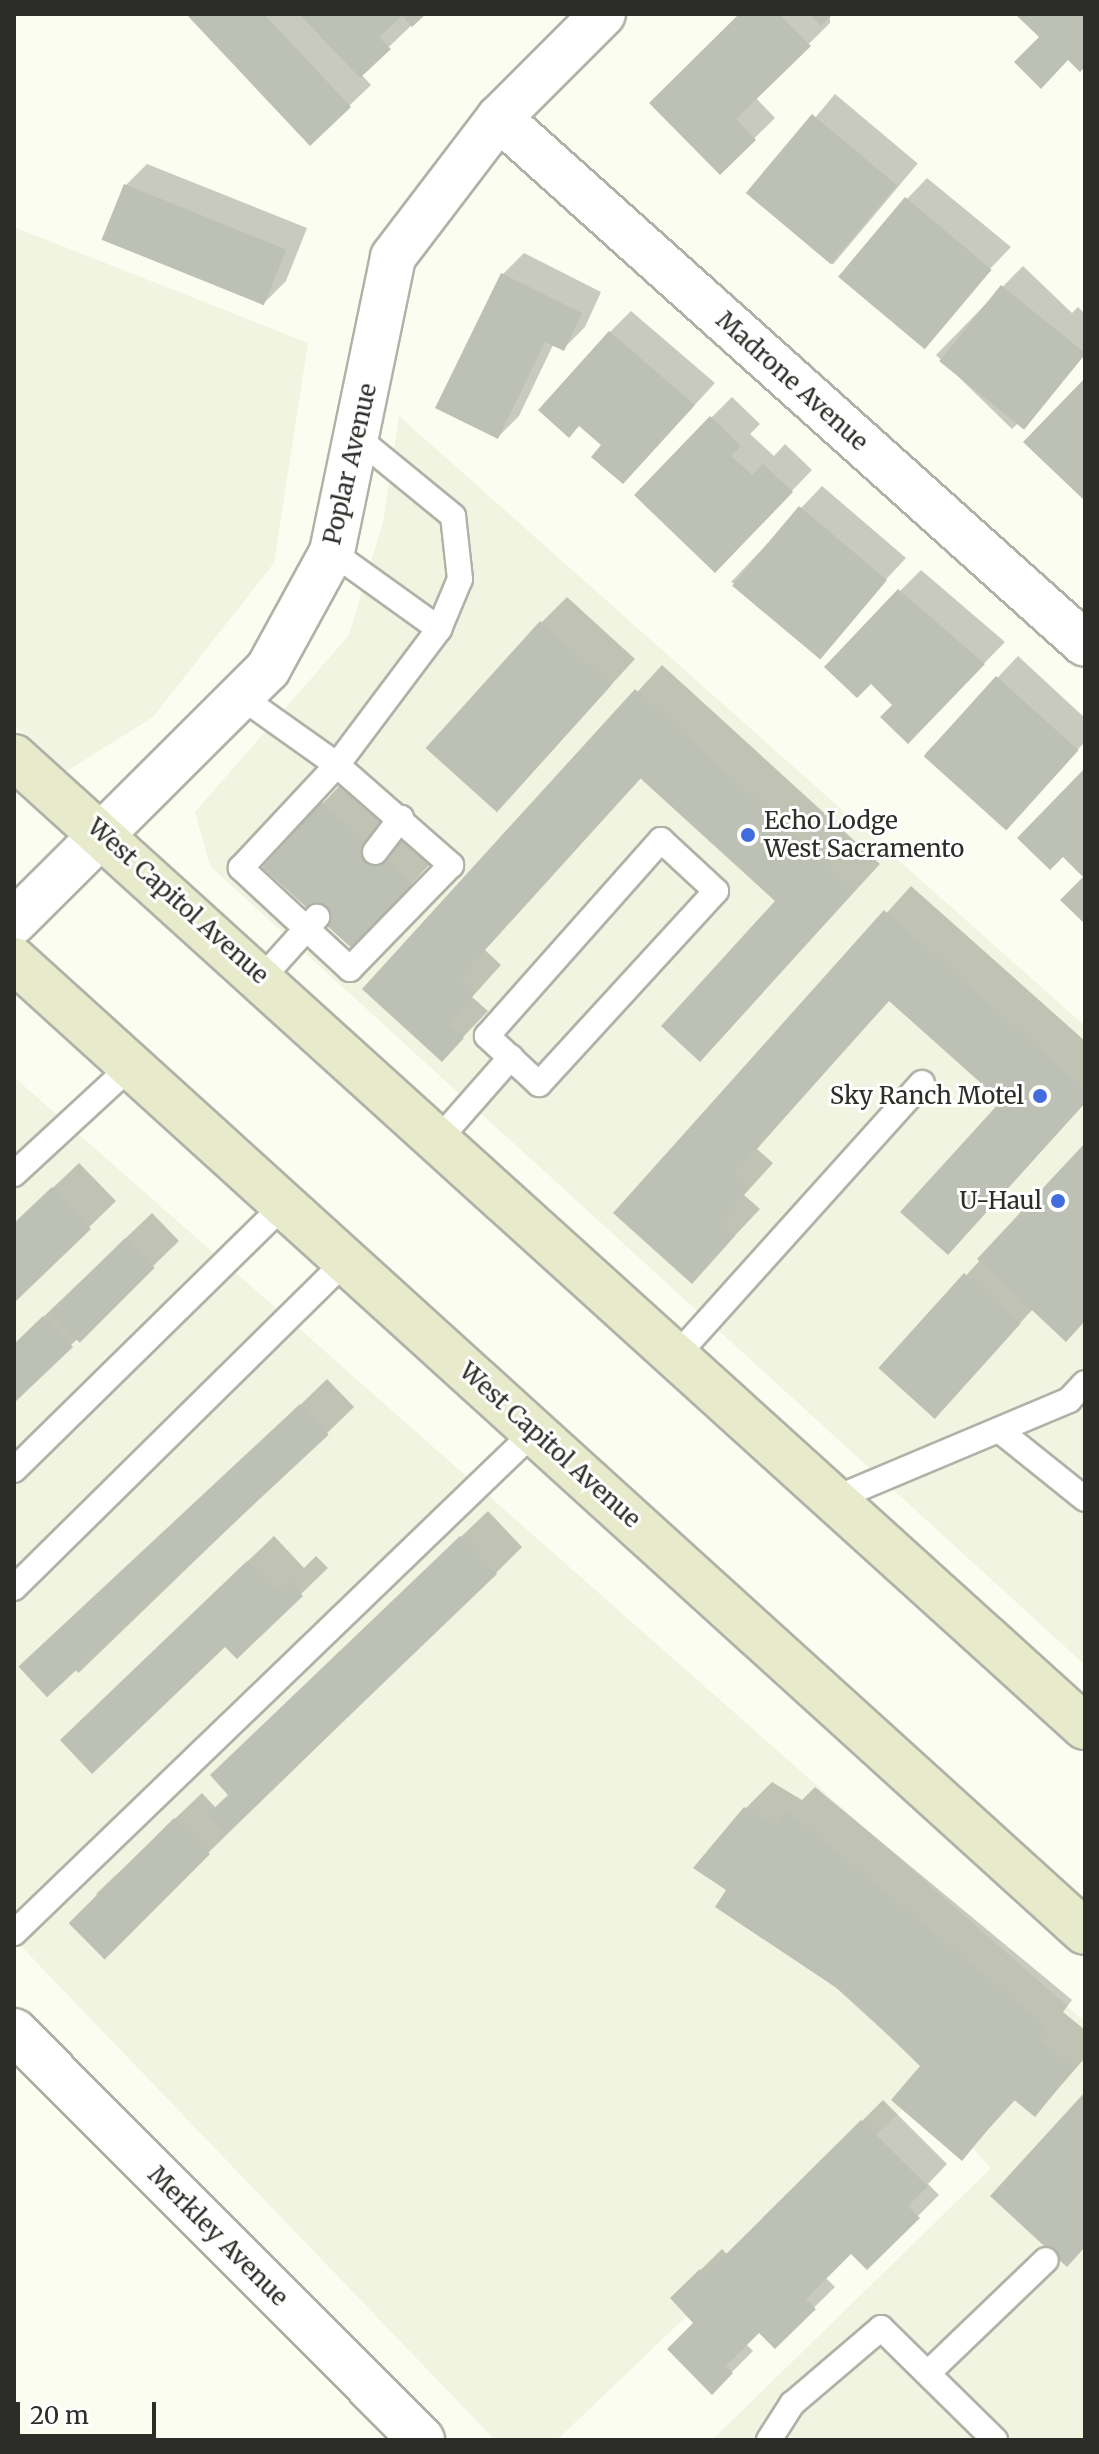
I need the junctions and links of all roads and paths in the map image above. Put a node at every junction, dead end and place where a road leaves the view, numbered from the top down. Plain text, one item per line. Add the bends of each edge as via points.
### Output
1 (603, 14) edge
2 (499, 118) junction
3 (359, 439) junction
4 (332, 552) junction
5 (439, 629) junction
6 (1085, 644) edge
7 (240, 696) junction
8 (14, 757) edge
9 (337, 765) junction
10 (401, 818) junction
11 (103, 833) junction
12 (375, 852) dead end
13 (14, 922) edge
14 (312, 923) junction
15 (14, 960) edge
16 (263, 977) junction
17 (511, 1057) junction
18 (131, 1066) junction
19 (922, 1083) dead end
20 (439, 1139) junction
21 (14, 1174) edge
22 (285, 1204) junction
23 (347, 1260) junction
24 (677, 1355) junction
25 (1085, 1383) edge
26 (999, 1430) junction
27 (535, 1431) junction
28 (14, 1470) edge
29 (834, 1499) junction
30 (1085, 1499) edge
31 (14, 1588) edge
32 (1085, 1727) edge
33 (1085, 1932) edge
34 (14, 1933) edge
35 (14, 2031) edge
36 (1046, 2260) dead end
37 (928, 2373) junction
38 (422, 2440) edge
39 (769, 2440) edge
40 (995, 2440) edge

1 - 2 street, Poplar Avenue
2 - 3 street, Poplar Avenue via 393,257
2 - 6 street, Madrone Avenue
3 - 4 street, Poplar Avenue
3 - 5 lane via 453,516 460,579
4 - 5 lane
4 - 7 street, Poplar Avenue via 268,669
5 - 9 lane
7 - 9 lane
7 - 11 street, Poplar Avenue
8 - 11 main road, West Capitol Avenue
9 - 10 lane
9 - 14 lane via 241,868
10 - 12 lane
10 - 14 lane via 451,865 350,969
11 - 13 street, Poplar Avenue
11 - 16 main road, West Capitol Avenue
14 - 16 lane
15 - 18 main road, West Capitol Avenue
16 - 20 main road, West Capitol Avenue
17 - 17 lane via 487,1036 661,840 716,891 539,1084
17 - 20 lane
18 - 21 lane
18 - 22 main road, West Capitol Avenue
19 - 24 lane
20 - 24 main road, West Capitol Avenue
22 - 23 main road, West Capitol Avenue
22 - 28 lane
23 - 27 main road, West Capitol Avenue
23 - 31 lane
24 - 29 main road, West Capitol Avenue
25 - 26 lane via 1069,1400
26 - 29 lane
26 - 30 lane
27 - 33 main road, West Capitol Avenue
27 - 34 lane
29 - 32 main road, West Capitol Avenue
35 - 38 street, Merkley Avenue
36 - 37 lane
37 - 39 lane via 881,2328 792,2404
37 - 40 lane

